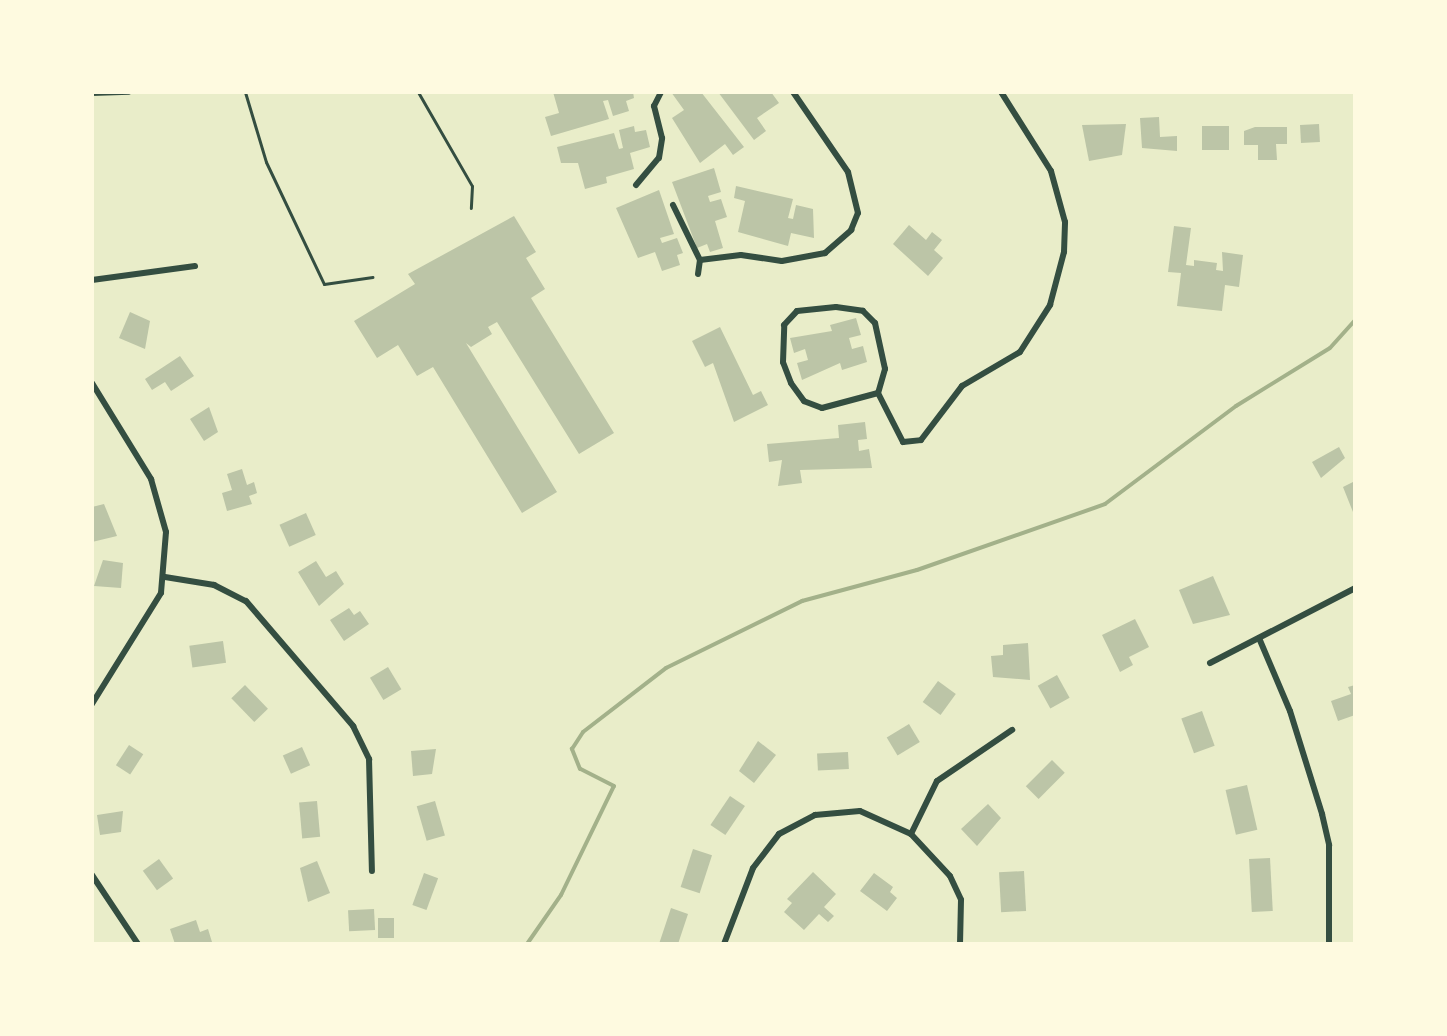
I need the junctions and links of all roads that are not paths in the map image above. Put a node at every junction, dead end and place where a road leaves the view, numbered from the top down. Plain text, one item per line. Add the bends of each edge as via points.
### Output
1 (129, 92) edge
2 (245, 92) edge
3 (418, 92) edge
4 (661, 92) edge
5 (793, 92) edge
6 (1001, 92) edge
7 (92, 93) edge
8 (636, 185) dead end
9 (673, 205) dead end
10 (471, 208) dead end
11 (700, 260) junction
12 (195, 266) dead end
13 (698, 274) dead end
14 (372, 277) dead end
15 (92, 280) edge
16 (92, 383) edge
17 (878, 393) junction
18 (165, 577) junction
19 (1355, 588) edge
20 (1259, 638) junction
21 (1210, 663) dead end
22 (92, 704) edge
23 (1012, 730) dead end
24 (911, 834) junction
25 (372, 871) dead end
26 (92, 875) edge
27 (138, 944) edge
28 (724, 944) edge
29 (960, 944) edge
30 (1329, 944) edge

1 - 7 street
2 - 14 lane via 266,162 324,284
3 - 10 lane via 472,186
4 - 8 street via 654,106 662,138 659,158
5 - 11 street via 848,172 858,213 851,230 825,253 782,261 741,255
6 - 17 street via 1051,171 1065,222 1064,252 1050,305 1020,352 962,386 921,440 903,442
9 - 11 street
11 - 13 street
12 - 15 street
16 - 18 street via 159,499 166,532
17 - 17 street via 885,369 882,338 863,311 797,311 784,325 783,362 804,401 834,408
18 - 22 street via 143,626
18 - 25 street via 214,585 246,601 353,726 369,759
19 - 20 street
20 - 21 street
20 - 30 street via 1290,711 1322,814 1329,845
23 - 24 street via 937,781
24 - 28 street via 860,811 815,815 779,834 753,868
24 - 29 street via 950,876 961,900
26 - 27 street

